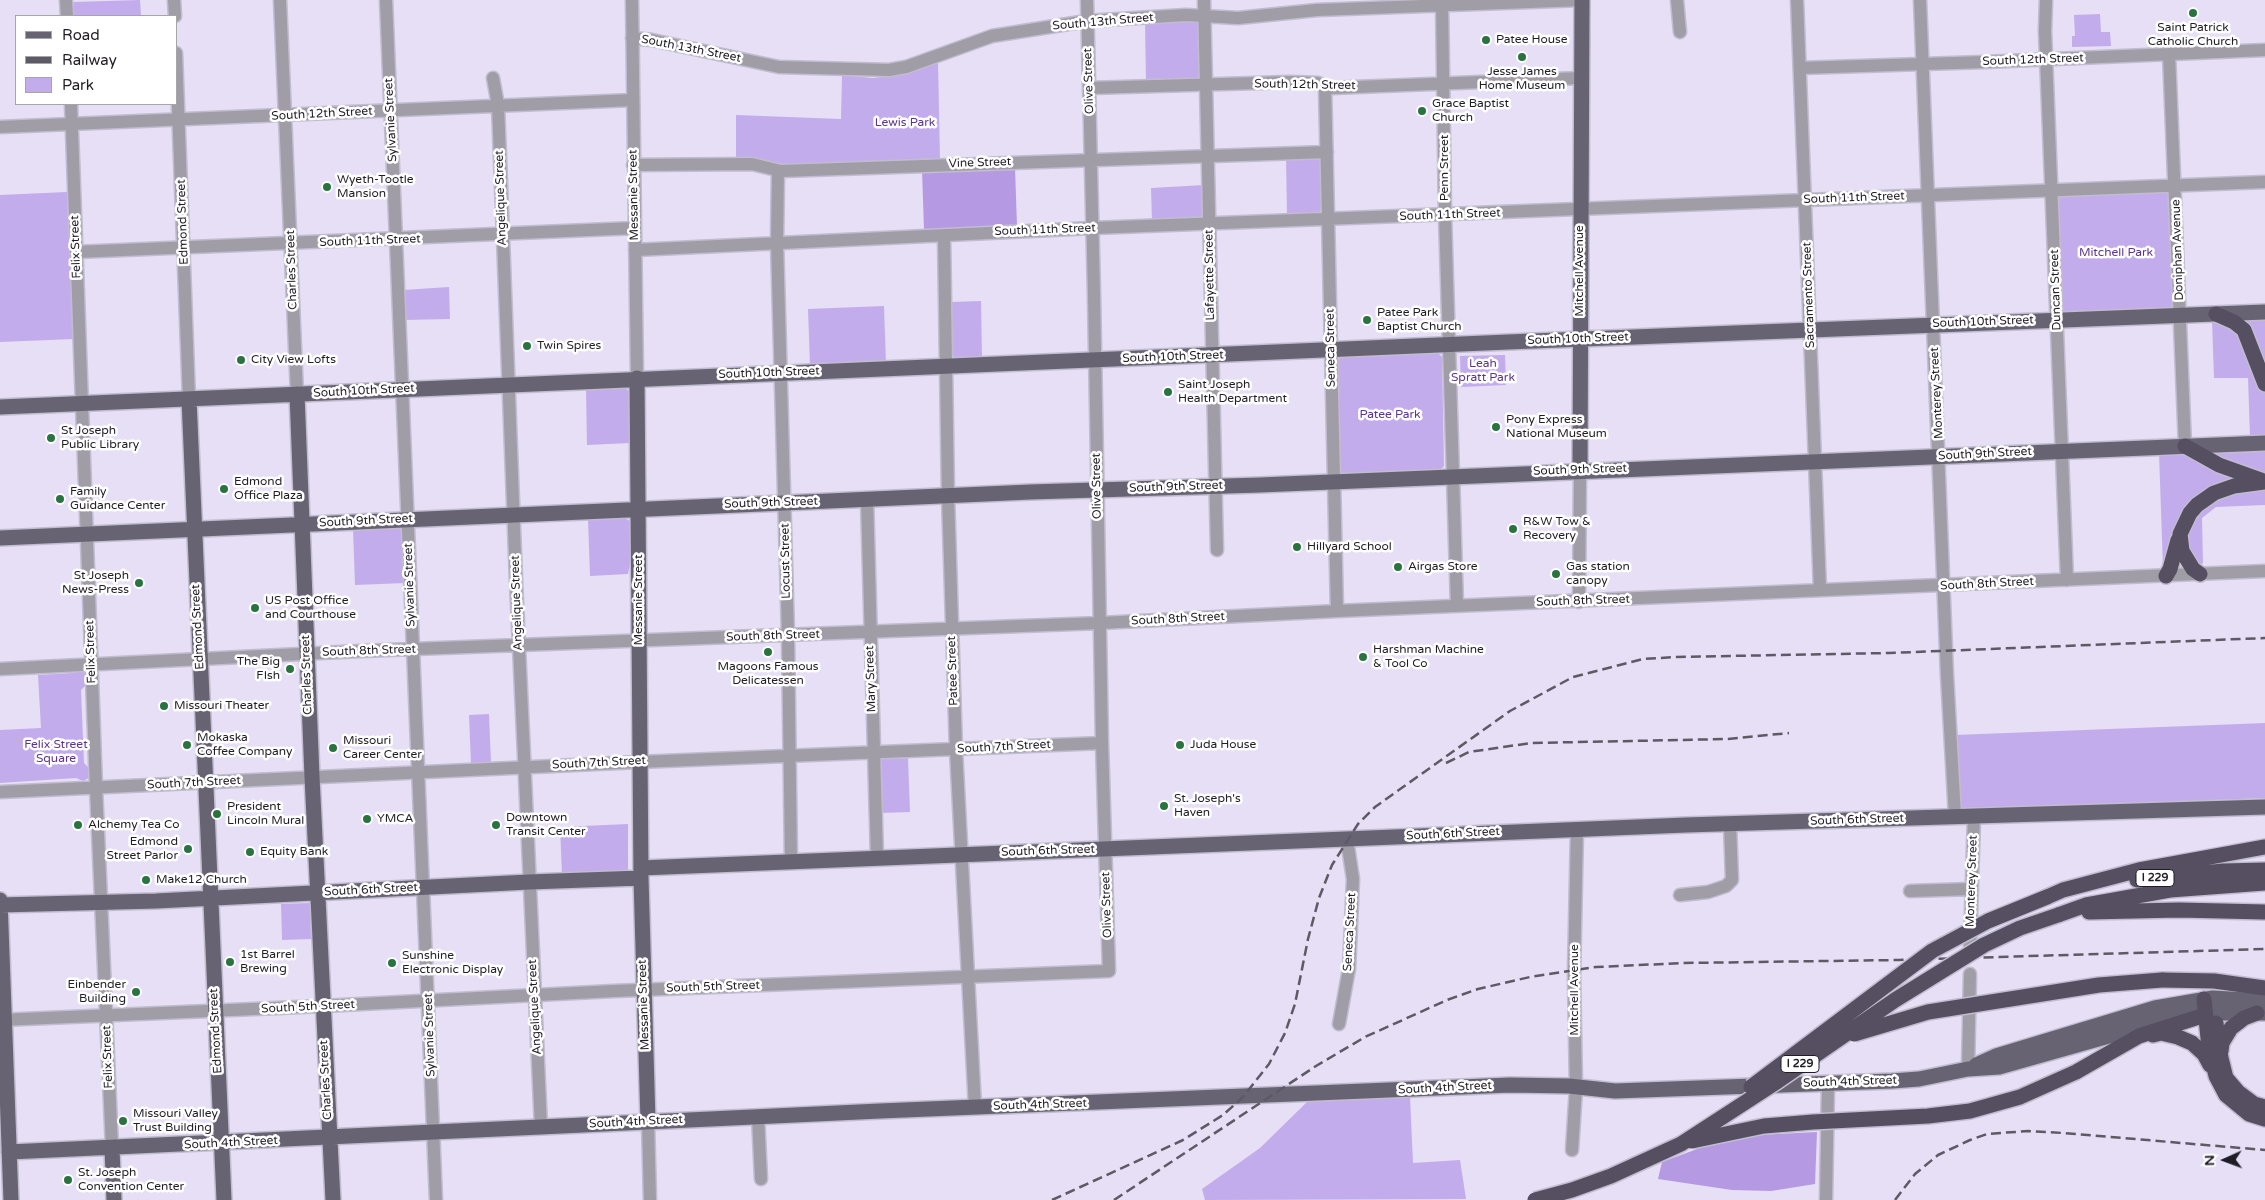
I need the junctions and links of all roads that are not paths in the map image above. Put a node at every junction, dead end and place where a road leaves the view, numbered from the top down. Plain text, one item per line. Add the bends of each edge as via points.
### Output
1 (66, 0) edge
2 (174, 0) edge
3 (280, 0) edge
4 (386, 0) edge
5 (632, 0) edge
6 (1087, 0) edge
7 (1204, 0) edge
8 (1582, 0) edge
9 (1677, 0) edge
10 (1797, 0) edge
11 (1920, 0) edge
12 (2046, 0) edge
13 (1443, 3) edge
14 (67, 15) edge
15 (175, 15) edge
16 (1204, 16) junction
17 (1087, 21) junction
18 (1680, 32) dead end
19 (632, 38) junction
20 (2265, 50) edge
21 (2169, 54) junction
22 (2047, 60) junction
23 (1922, 65) junction
24 (1800, 68) junction
25 (493, 78) dead end
26 (1581, 78) junction
27 (1445, 84) junction
28 (1207, 85) junction
29 (1325, 86) junction
30 (1089, 88) junction
31 (178, 98) edge
32 (633, 100) junction
33 (70, 105) edge
34 (498, 105) junction
35 (390, 110) junction
36 (285, 116) junction
37 (179, 121) junction
38 (72, 125) junction
39 (0, 127) edge
40 (1327, 152) junction
41 (1209, 156) junction
42 (1091, 159) junction
43 (634, 165) junction
44 (778, 171) junction
45 (2265, 182) edge
46 (2175, 185) junction
47 (2052, 190) junction
48 (1928, 195) junction
49 (1805, 200) junction
50 (1580, 209) junction
51 (1445, 215) junction
52 (1327, 219) junction
53 (1210, 224) junction
54 (634, 228) junction
55 (1093, 228) junction
56 (503, 235) junction
57 (944, 235) junction
58 (396, 240) junction
59 (777, 242) junction
60 (292, 244) junction
61 (184, 248) junction
62 (635, 250) junction
63 (76, 252) junction
64 (2265, 312) edge
65 (2216, 314) junction
66 (2180, 315) junction
67 (2057, 319) junction
68 (1934, 324) junction
69 (1810, 330) junction
70 (1580, 339) junction
71 (1449, 345) junction
72 (1331, 350) junction
73 (1211, 356) junction
74 (1095, 360) junction
75 (946, 366) junction
76 (781, 372) junction
77 (637, 378) junction
78 (508, 384) junction
79 (2265, 384) edge
80 (403, 389) junction
81 (297, 394) junction
82 (189, 399) junction
83 (82, 403) junction
84 (0, 406) edge
85 (2265, 443) edge
86 (2185, 446) junction
87 (2062, 450) junction
88 (1940, 456) junction
89 (1815, 461) junction
90 (1580, 471) junction
91 (1453, 476) junction
92 (1334, 481) junction
93 (2265, 481) edge
94 (1214, 486) junction
95 (1097, 490) junction
96 (948, 496) junction
97 (867, 499) junction
98 (784, 503) junction
99 (639, 508) junction
100 (513, 514) junction
101 (407, 519) junction
102 (301, 525) junction
103 (194, 530) junction
104 (2180, 534) junction
105 (86, 535) junction
106 (0, 538) edge
107 (1217, 550) dead end
108 (2265, 572) edge
109 (2200, 574) junction
110 (2166, 576) junction
111 (2067, 580) junction
112 (1944, 586) junction
113 (1820, 590) junction
114 (1580, 602) junction
115 (1457, 606) junction
116 (1337, 611) junction
117 (1100, 623) junction
118 (952, 628) junction
119 (870, 632) junction
120 (788, 635) junction
121 (639, 641) junction
122 (519, 645) junction
123 (412, 649) junction
124 (306, 653) junction
125 (200, 659) junction
126 (91, 664) junction
127 (0, 669) edge
128 (1102, 743) junction
129 (956, 750) junction
130 (874, 753) junction
131 (789, 756) junction
132 (639, 762) junction
133 (524, 767) junction
134 (418, 772) junction
135 (312, 777) junction
136 (205, 782) junction
137 (96, 788) junction
138 (0, 792) edge
139 (2265, 806) edge
140 (1955, 816) junction
141 (1974, 816) junction
142 (1730, 824) junction
143 (1578, 829) junction
144 (1347, 840) junction
145 (2265, 847) edge
146 (1106, 848) junction
147 (961, 854) junction
148 (877, 858) junction
149 (791, 862) junction
150 (2265, 870) edge
151 (641, 873) junction
152 (530, 882) junction
153 (2265, 883) edge
154 (423, 887) junction
155 (1972, 889) junction
156 (1910, 891) dead end
157 (317, 893) junction
158 (1680, 895) dead end
159 (2047, 896) junction
160 (210, 898) junction
161 (0, 900) edge
162 (102, 901) junction
163 (0, 905) edge
164 (2265, 912) edge
165 (2058, 915) junction
166 (1970, 946) dead end
167 (1109, 971) joint
168 (1970, 974) dead end
169 (968, 977) junction
170 (2265, 988) edge
171 (643, 990) junction
172 (535, 995) junction
173 (429, 1001) junction
174 (323, 1006) junction
175 (2209, 1006) junction
176 (2262, 1009) edge
177 (215, 1011) junction
178 (107, 1016) junction
179 (2, 1020) edge
180 (1339, 1024) dead end
181 (2139, 1036) junction
182 (1790, 1058) junction
183 (2221, 1058) junction
184 (1968, 1069) junction
185 (2216, 1076) junction
186 (1828, 1084) junction
187 (1576, 1088) junction
188 (974, 1107) junction
189 (2265, 1107) edge
190 (758, 1116) junction
191 (2265, 1119) edge
192 (648, 1122) junction
193 (541, 1127) junction
194 (434, 1132) junction
195 (330, 1138) junction
196 (221, 1143) junction
197 (1681, 1144) junction
198 (112, 1148) junction
199 (1572, 1150) dead end
200 (5, 1152) edge
201 (761, 1180) dead end
202 (11, 1200) edge
203 (114, 1200) edge
204 (224, 1200) edge
205 (333, 1200) edge
206 (436, 1200) edge
207 (650, 1200) edge
208 (1536, 1200) edge
209 (1826, 1200) edge

1 - 14 street
2 - 15 street
3 - 36 street, Charles Street
4 - 35 street, Sylvanie Street
5 - 19 street, Messanie Street
6 - 17 street, Olive Street
7 - 16 street, Lafayette Street
8 - 13 street, South 13th Street
8 - 26 main road, Mitchell Avenue
9 - 18 street
10 - 24 street, Sacramento Street
11 - 23 street, Monterey Street
12 - 22 street, Duncan Street
13 - 16 street, South 13th Street via 1238,18
13 - 27 street, Penn Street
16 - 17 street, South 13th Street
16 - 28 street, Lafayette Street
17 - 19 street, South 13th Street via 992,36 889,70 779,67
17 - 30 street, Olive Street
19 - 32 street, Messanie Street
20 - 21 street, South 12th Street
21 - 22 street, South 12th Street
21 - 46 street, Doniphan Avenue
22 - 23 street, South 12th Street
22 - 47 street, Duncan Street
23 - 24 street, South 12th Street
23 - 48 street, Monterey Street
24 - 49 street, Sacramento Street
25 - 34 street, Angelique Street
26 - 27 street, South 12th Street
26 - 50 main road, Mitchell Avenue
27 - 29 street, South 12th Street
27 - 51 street, Penn Street
28 - 29 street, South 12th Street via 1290,82
28 - 30 street, South 12th Street
28 - 41 street, Lafayette Street
29 - 40 street, Seneca Street
30 - 42 street, Olive Street
31 - 37 street, Edmond Street
32 - 34 street, South 12th Street
32 - 43 street, Messanie Street
33 - 38 street, Felix Street
34 - 35 street, South 12th Street
34 - 56 street, Angelique Street
35 - 36 street, South 12th Street
35 - 58 street, Sylvanie Street
36 - 37 street, South 12th Street
36 - 60 street, Charles Street
37 - 38 street, South 12th Street
37 - 61 street, Edmond Street
38 - 39 street, South 12th Street
38 - 63 street, Felix Street
40 - 41 street, Vine Street
40 - 52 street, Seneca Street
41 - 42 street, Vine Street
41 - 53 street, Lafayette Street
42 - 44 street, Vine Street
42 - 55 street, Olive Street
43 - 44 street, Vine Street via 752,164
43 - 54 street, Messanie Street
44 - 59 street, Locust Street
45 - 46 street, South 11th Street
46 - 47 street, South 11th Street
46 - 66 street, Doniphan Avenue
47 - 48 street, South 11th Street
47 - 67 street, Duncan Street
48 - 49 street, South 11th Street
48 - 68 street, Monterey Street
49 - 50 street, South 11th Street
49 - 69 street, Sacramento Street
50 - 51 street, South 11th Street
50 - 70 main road, Mitchell Avenue
51 - 52 street, South 11th Street
51 - 71 street, Penn Street
52 - 53 street, South 11th Street
52 - 72 street, Seneca Street
53 - 55 street, South 11th Street
53 - 73 street, Lafayette Street
54 - 56 street, South 11th Street
54 - 62 street, Messanie Street
55 - 57 street, South 11th Street
55 - 74 street, Olive Street
56 - 58 street, South 11th Street
56 - 78 street, Angelique Street
57 - 59 street, South 11th Street
57 - 75 street, Patee Street
58 - 60 street, South 11th Street
58 - 80 street, Sylvanie Street
59 - 62 street, South 11th Street
59 - 76 street, Locust Street
60 - 61 street, South 11th Street
60 - 81 street, Charles Street
61 - 63 street, South 11th Street
61 - 82 street, Edmond Street
62 - 77 street, Messanie Street
63 - 83 street, Felix Street
64 - 65 main road, South 10th Street
65 - 66 main road, South 10th Street
65 - 79 highway via 2244,330
66 - 67 main road, South 10th Street
66 - 86 street, Doniphan Avenue
67 - 68 main road, South 10th Street
67 - 87 street, Duncan Street
68 - 69 main road, South 10th Street
68 - 88 street, Monterey Street
69 - 70 main road, South 10th Street
69 - 89 street, Sacramento Street
70 - 71 main road, South 10th Street
70 - 90 main road, Mitchell Avenue
71 - 72 main road, South 10th Street
71 - 91 street, Penn Street
72 - 73 main road, South 10th Street
72 - 92 street, Seneca Street
73 - 74 main road, South 10th Street
73 - 94 street, Lafayette Street
74 - 75 main road, South 10th Street
74 - 95 street, Olive Street
75 - 76 main road, South 10th Street
75 - 96 street, Patee Street
76 - 77 main road, South 10th Street
76 - 98 street, Locust Street
77 - 78 main road, South 10th Street
77 - 99 main road, Messanie Street
78 - 80 main road, South 10th Street
78 - 100 street, Angelique Street
80 - 81 main road, South 10th Street
80 - 101 street, Sylvanie Street
81 - 82 main road, South 10th Street
81 - 102 main road, Charles Street
82 - 83 main road, South 10th Street
82 - 103 main road, Edmond Street
83 - 84 main road, South 10th Street
83 - 105 street, Felix Street
85 - 86 main road, South 9th Street
86 - 87 main road, South 9th Street
86 - 93 highway via 2233,471
87 - 88 main road, South 9th Street
87 - 111 street, Duncan Street
88 - 89 main road, South 9th Street
88 - 112 street, Monterey Street
89 - 90 main road, South 9th Street
89 - 113 street, Sacramento Street
90 - 91 main road, South 9th Street
90 - 114 street, Mitchell Avenue
91 - 92 main road, South 9th Street
91 - 115 street, Penn Street
92 - 94 main road, South 9th Street
92 - 116 street, Seneca Street
93 - 104 highway via 2234,486 2206,498 2190,514
94 - 95 main road, South 9th Street
94 - 107 street, Lafayette Street
95 - 96 main road, South 9th Street
95 - 117 street, Olive Street
96 - 97 main road, South 9th Street
96 - 118 street, Patee Street
97 - 98 main road, South 9th Street
97 - 119 street, Mary Street
98 - 99 main road, South 9th Street
98 - 120 street, Locust Street
99 - 100 main road, South 9th Street
99 - 121 main road, Messanie Street
100 - 101 main road, South 9th Street
100 - 122 street, Angelique Street
101 - 102 main road, South 9th Street
101 - 123 street, Sylvanie Street
102 - 103 main road, South 9th Street
102 - 124 main road, Charles Street
103 - 105 main road, South 9th Street
103 - 125 main road, Edmond Street
104 - 109 highway via 2186,560
104 - 110 highway via 2174,560
105 - 106 main road, South 9th Street
105 - 126 street, Felix Street
108 - 109 street, South 8th Street
109 - 110 street, South 8th Street
110 - 111 street, South 8th Street
111 - 112 street, South 8th Street
112 - 113 street, South 8th Street
112 - 140 street, Monterey Street
113 - 114 street, South 8th Street
114 - 115 street, South 8th Street
115 - 116 street, South 8th Street
116 - 117 street, South 8th Street
117 - 118 street, South 8th Street
117 - 128 street, Olive Street
118 - 119 street, South 8th Street
118 - 129 street, Patee Street
119 - 120 street, South 8th Street
119 - 130 street, Mary Street
120 - 121 street, South 8th Street
120 - 131 street, Locust Street
121 - 122 street, South 8th Street
121 - 132 main road, Messanie Street
122 - 123 street, South 8th Street
122 - 133 street, Angelique Street
123 - 124 street, South 8th Street
123 - 134 street, Sylvanie Street
124 - 125 street, South 8th Street
124 - 135 main road, Charles Street
125 - 126 street, South 8th Street
125 - 136 main road, Edmond Street
126 - 127 street, South 8th Street
126 - 137 street, Felix Street
128 - 129 street, South 7th Street
128 - 146 street, Olive Street
129 - 130 street, South 7th Street
129 - 147 street, Patee Street
130 - 131 street, South 7th Street
130 - 148 street, Mary Street
131 - 132 street, South 7th Street
131 - 149 street, Locust Street
132 - 133 street, South 7th Street
132 - 151 main road, Messanie Street
133 - 134 street, South 7th Street
133 - 152 street, Angelique Street
134 - 135 street, South 7th Street
134 - 154 street, Sylvanie Street
135 - 136 street, South 7th Street
135 - 157 main road, Charles Street
136 - 137 street, South 7th Street
136 - 160 main road, Edmond Street
137 - 138 street, South 7th Street
137 - 162 street, Felix Street
139 - 141 main road, South 6th Street
140 - 141 main road, South 6th Street
140 - 142 main road, South 6th Street
141 - 155 street, Monterey Street
142 - 143 main road, South 6th Street
142 - 158 street via 1732,880 1726,886 1708,892
143 - 144 main road, South 6th Street
143 - 187 street, Mitchell Avenue via 1574,975
144 - 146 main road, South 6th Street
144 - 180 street, Seneca Street via 1353,878 1350,969
145 - 159 highway via 2132,872
146 - 147 main road, South 6th Street
146 - 167 street, Olive Street
147 - 148 main road, South 6th Street
147 - 169 street, Patee Street
148 - 149 main road, South 6th Street
149 - 151 main road, South 6th Street
150 - 159 highway, I 229 via 2223,871 2112,883
151 - 152 main road, South 6th Street
151 - 171 main road, Messanie Street
152 - 154 main road, South 6th Street
152 - 172 street, Angelique Street
153 - 165 highway, I 229 via 2170,890 2086,905
154 - 157 main road, South 6th Street
154 - 173 street, Sylvanie Street
155 - 156 street
155 - 166 street, Monterey Street
157 - 160 main road, South 6th Street
157 - 174 main road, Charles Street
159 - 182 highway, I 229, bridge via 1932,951
160 - 162 main road, South 6th Street
160 - 177 main road, Edmond Street
161 - 163 main road
162 - 163 main road, South 6th Street
162 - 178 street, Felix Street
163 - 179 main road
164 - 165 highway via 2128,910
165 - 197 highway, I 229, bridge via 1984,945
167 - 169 street, South 5th Street
168 - 184 street
169 - 171 street, South 5th Street
169 - 188 street, Patee Street
170 - 182 highway, bridge via 2214,980 2162,980 2099,986 1928,1012 1874,1027
171 - 172 street, South 5th Street
171 - 192 main road, Messanie Street
172 - 173 street, South 5th Street
172 - 193 street, Angelique Street
173 - 174 street, South 5th Street
173 - 194 street, Sylvanie Street
174 - 177 street, South 5th Street
174 - 195 main road, Charles Street
175 - 176 main road, South 4th Street
175 - 181 highway
175 - 183 highway
175 - 184 main road, South 4th Street via 1998,1067
175 - 185 highway via 2208,1048
176 - 183 highway via 2231,1028 2222,1043
177 - 178 street, South 5th Street
177 - 196 main road, Edmond Street
178 - 179 street, South 5th Street
178 - 198 street, Felix Street
179 - 200 main road
181 - 185 highway via 2162,1033 2192,1044 2204,1054
181 - 197 highway, bridge via 2076,1072 2020,1097 1970,1111 1764,1126
182 - 208 highway, I 229, bridge via 1678,1137 1611,1176
183 - 189 highway via 2226,1078 2238,1092 2254,1104
184 - 186 main road, South 4th Street via 1918,1079
185 - 191 highway via 2234,1104
186 - 187 main road, South 4th Street via 1615,1091
186 - 209 street
187 - 188 main road, South 4th Street via 1510,1085
187 - 199 street, Mitchell Avenue
188 - 190 main road, South 4th Street
190 - 192 main road, South 4th Street
190 - 201 street
192 - 193 main road, South 4th Street
192 - 207 street, Messanie Street
193 - 194 main road, South 4th Street
194 - 195 main road, South 4th Street
194 - 206 street, Sylvanie Street
195 - 196 main road, South 4th Street
195 - 205 main road, Charles Street
196 - 198 main road, South 4th Street
196 - 204 main road, Edmond Street
197 - 208 highway, I 229, bridge via 1610,1176
198 - 200 main road, South 4th Street
198 - 203 main road, Felix Street
200 - 202 main road

